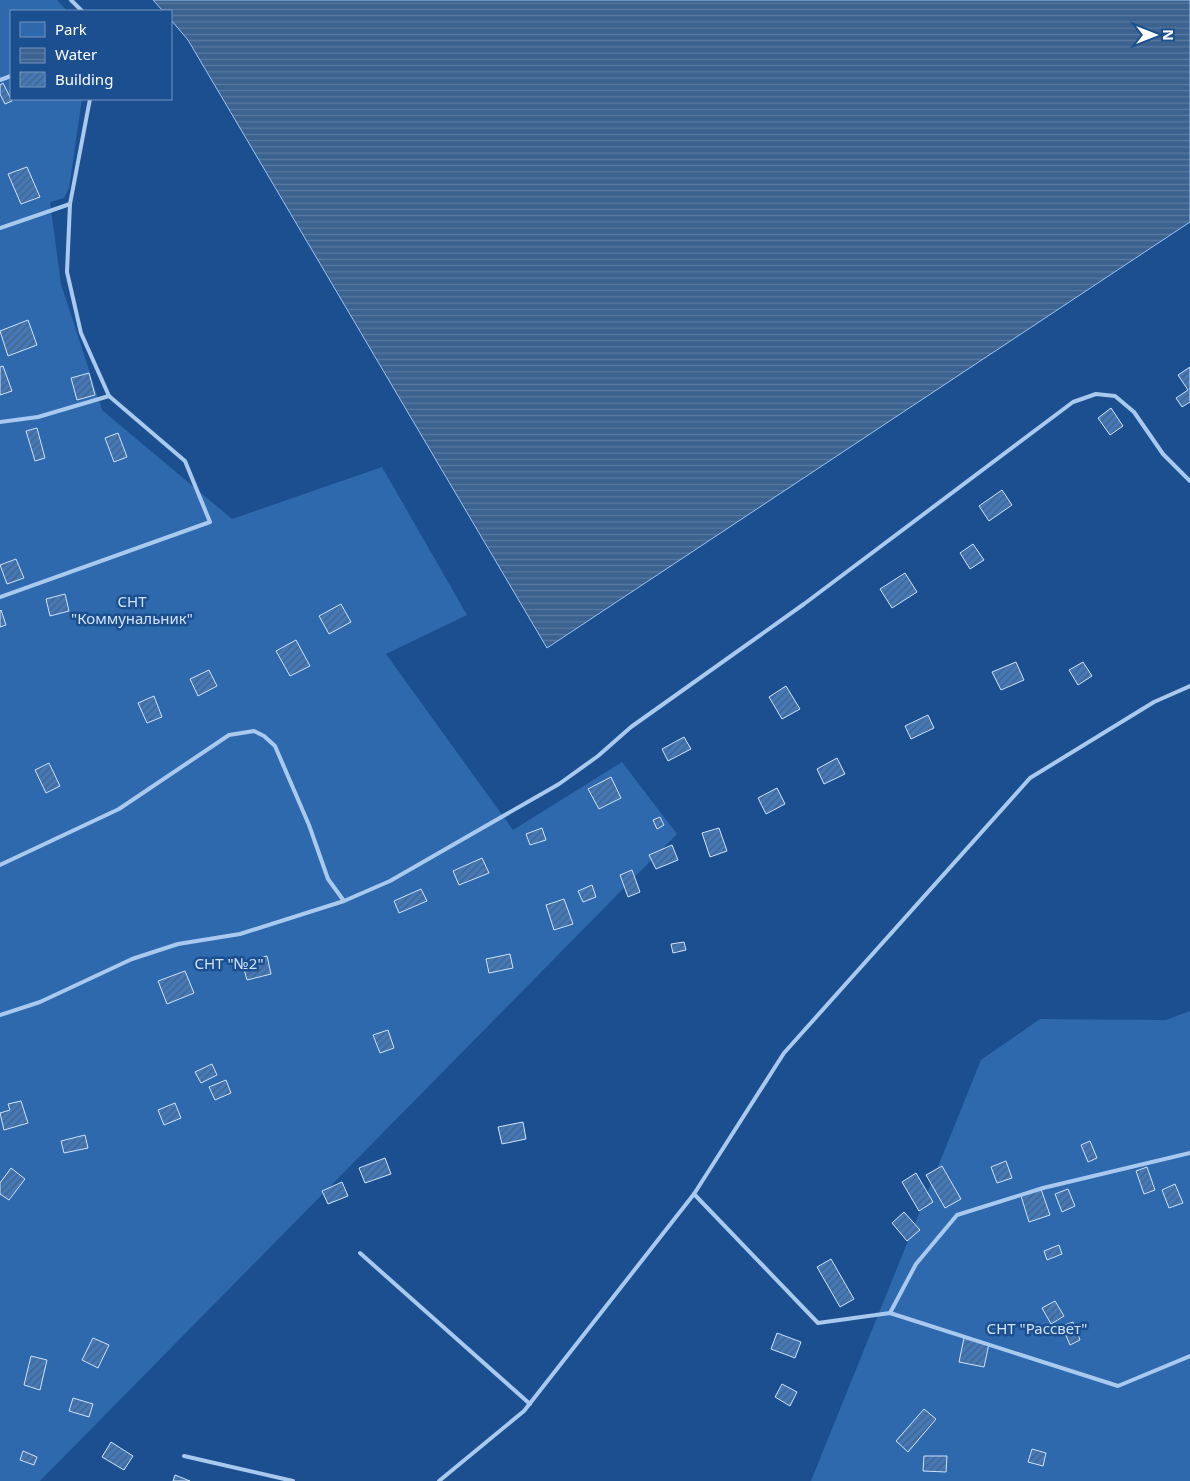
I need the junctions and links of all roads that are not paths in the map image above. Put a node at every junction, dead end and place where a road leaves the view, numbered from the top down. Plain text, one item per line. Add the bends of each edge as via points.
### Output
1 (71, 0) edge
2 (81, 10) edge
3 (90, 100) edge
4 (70, 204) junction
5 (0, 228) edge
6 (109, 396) junction
7 (0, 422) edge
8 (1190, 481) edge
9 (0, 597) edge
10 (1190, 686) edge
11 (0, 865) edge
12 (344, 901) junction
13 (0, 1015) edge
14 (1190, 1153) edge
15 (694, 1194) junction
16 (360, 1253) dead end
17 (890, 1313) junction
18 (1190, 1356) edge
19 (530, 1404) junction
20 (184, 1456) dead end
21 (293, 1481) edge
22 (439, 1481) edge

1 - 2 lane
3 - 4 lane
4 - 5 lane
4 - 6 lane via 67,272 81,333
6 - 7 lane via 38,417
6 - 9 lane via 185,460 210,522
8 - 12 lane via 1163,454 1134,412 1115,396 1096,394 1073,402 804,604 631,727 559,784 390,881
10 - 15 lane via 1154,702 1030,778 784,1053
11 - 12 lane via 119,809 229,735 254,732 275,746 328,879
12 - 13 lane via 240,934 178,944 132,960 40,1002
14 - 17 lane via 1043,1188 957,1214 916,1264
15 - 17 lane via 818,1323
15 - 19 lane
16 - 19 lane
17 - 18 lane via 1118,1386
19 - 22 lane
20 - 21 lane

